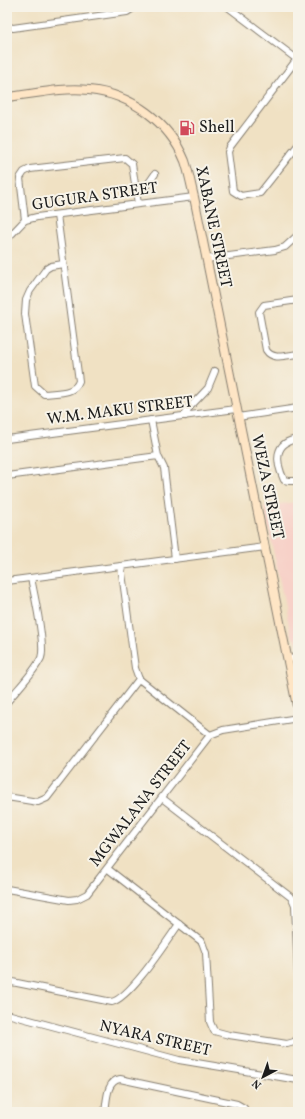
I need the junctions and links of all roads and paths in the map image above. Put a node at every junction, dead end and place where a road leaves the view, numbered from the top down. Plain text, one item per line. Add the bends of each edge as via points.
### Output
1 (135, 7) edge
2 (228, 7) edge
3 (7, 26) edge
4 (297, 60) edge
5 (7, 97) edge
6 (298, 145) edge
7 (155, 174) dead end
8 (136, 195) junction
9 (194, 197) junction
10 (138, 204) junction
11 (57, 215) junction
12 (25, 220) junction
13 (298, 235) edge
14 (7, 239) edge
15 (206, 258) junction
16 (63, 264) junction
17 (298, 300) edge
18 (298, 354) edge
19 (215, 371) dead end
20 (298, 408) edge
21 (236, 409) junction
22 (185, 416) junction
23 (238, 417) junction
24 (151, 420) junction
25 (298, 438) edge
26 (7, 439) edge
27 (158, 456) junction
28 (7, 476) edge
29 (298, 481) edge
30 (265, 547) junction
31 (175, 559) junction
32 (121, 566) junction
33 (31, 578) junction
34 (7, 581) edge
35 (298, 658) edge
36 (288, 659) junction
37 (138, 679) junction
38 (7, 702) edge
39 (298, 711) edge
40 (298, 718) edge
41 (210, 735) junction
42 (7, 797) edge
43 (162, 798) junction
44 (108, 869) junction
45 (7, 889) edge
46 (179, 924) junction
47 (298, 975) edge
48 (7, 981) edge
49 (7, 1014) edge
50 (298, 1038) edge
51 (298, 1080) edge
52 (104, 1112) edge
53 (246, 1112) edge

1 - 3 street via 127,12 13,28
2 - 4 street
4 - 6 street via 230,147 228,152 233,191 241,196 260,193
5 - 9 street, XABANE STREET via 74,89 90,90 130,101 147,112 169,134 184,161
7 - 8 street
8 - 10 street
8 - 12 street via 132,164 124,158 30,169 20,178
9 - 10 street, GUGURA STREET
9 - 15 street, XABANE STREET
10 - 11 street, GUGURA STREET
11 - 12 street, GUGURA STREET
11 - 16 street
12 - 14 street, GUGURA STREET
13 - 15 street via 285,246 274,250
15 - 21 street, XABANE STREET
16 - 16 street via 79,381 71,391 44,394 35,386 25,304 30,290 44,271 51,266
17 - 18 street via 264,305 259,312 268,354 277,357
19 - 22 street via 208,388 188,409
20 - 23 street
21 - 22 street, W.M. MAKU STREET
21 - 23 street, WEZA STREET
22 - 24 street, W.M. MAKU STREET
23 - 30 street, WEZA STREET
24 - 26 street, W.M. MAKU STREET
24 - 27 street
25 - 29 street via 284,443 279,447 278,454 284,480
27 - 28 street
27 - 31 street via 164,470
30 - 31 street
30 - 36 street, WEZA STREET
31 - 32 street
32 - 33 street
32 - 37 street
33 - 34 street
33 - 38 street via 42,656
35 - 36 street
36 - 39 street, WEZA STREET
37 - 41 street
37 - 42 street via 47,798 38,802
40 - 41 street, MGWALANA STREET via 223,730
41 - 43 street, MGWALANA STREET
43 - 44 street, MGWALANA STREET
43 - 47 street via 292,898 295,906
44 - 45 street, MGWALANA STREET via 88,894 73,900
44 - 46 street
46 - 48 street via 135,983 117,1001
46 - 50 street via 196,936 205,948 210,1022 214,1031 287,1044
49 - 51 street, NYARA STREET via 179,1060
52 - 53 street via 109,1087 120,1079 236,1104

